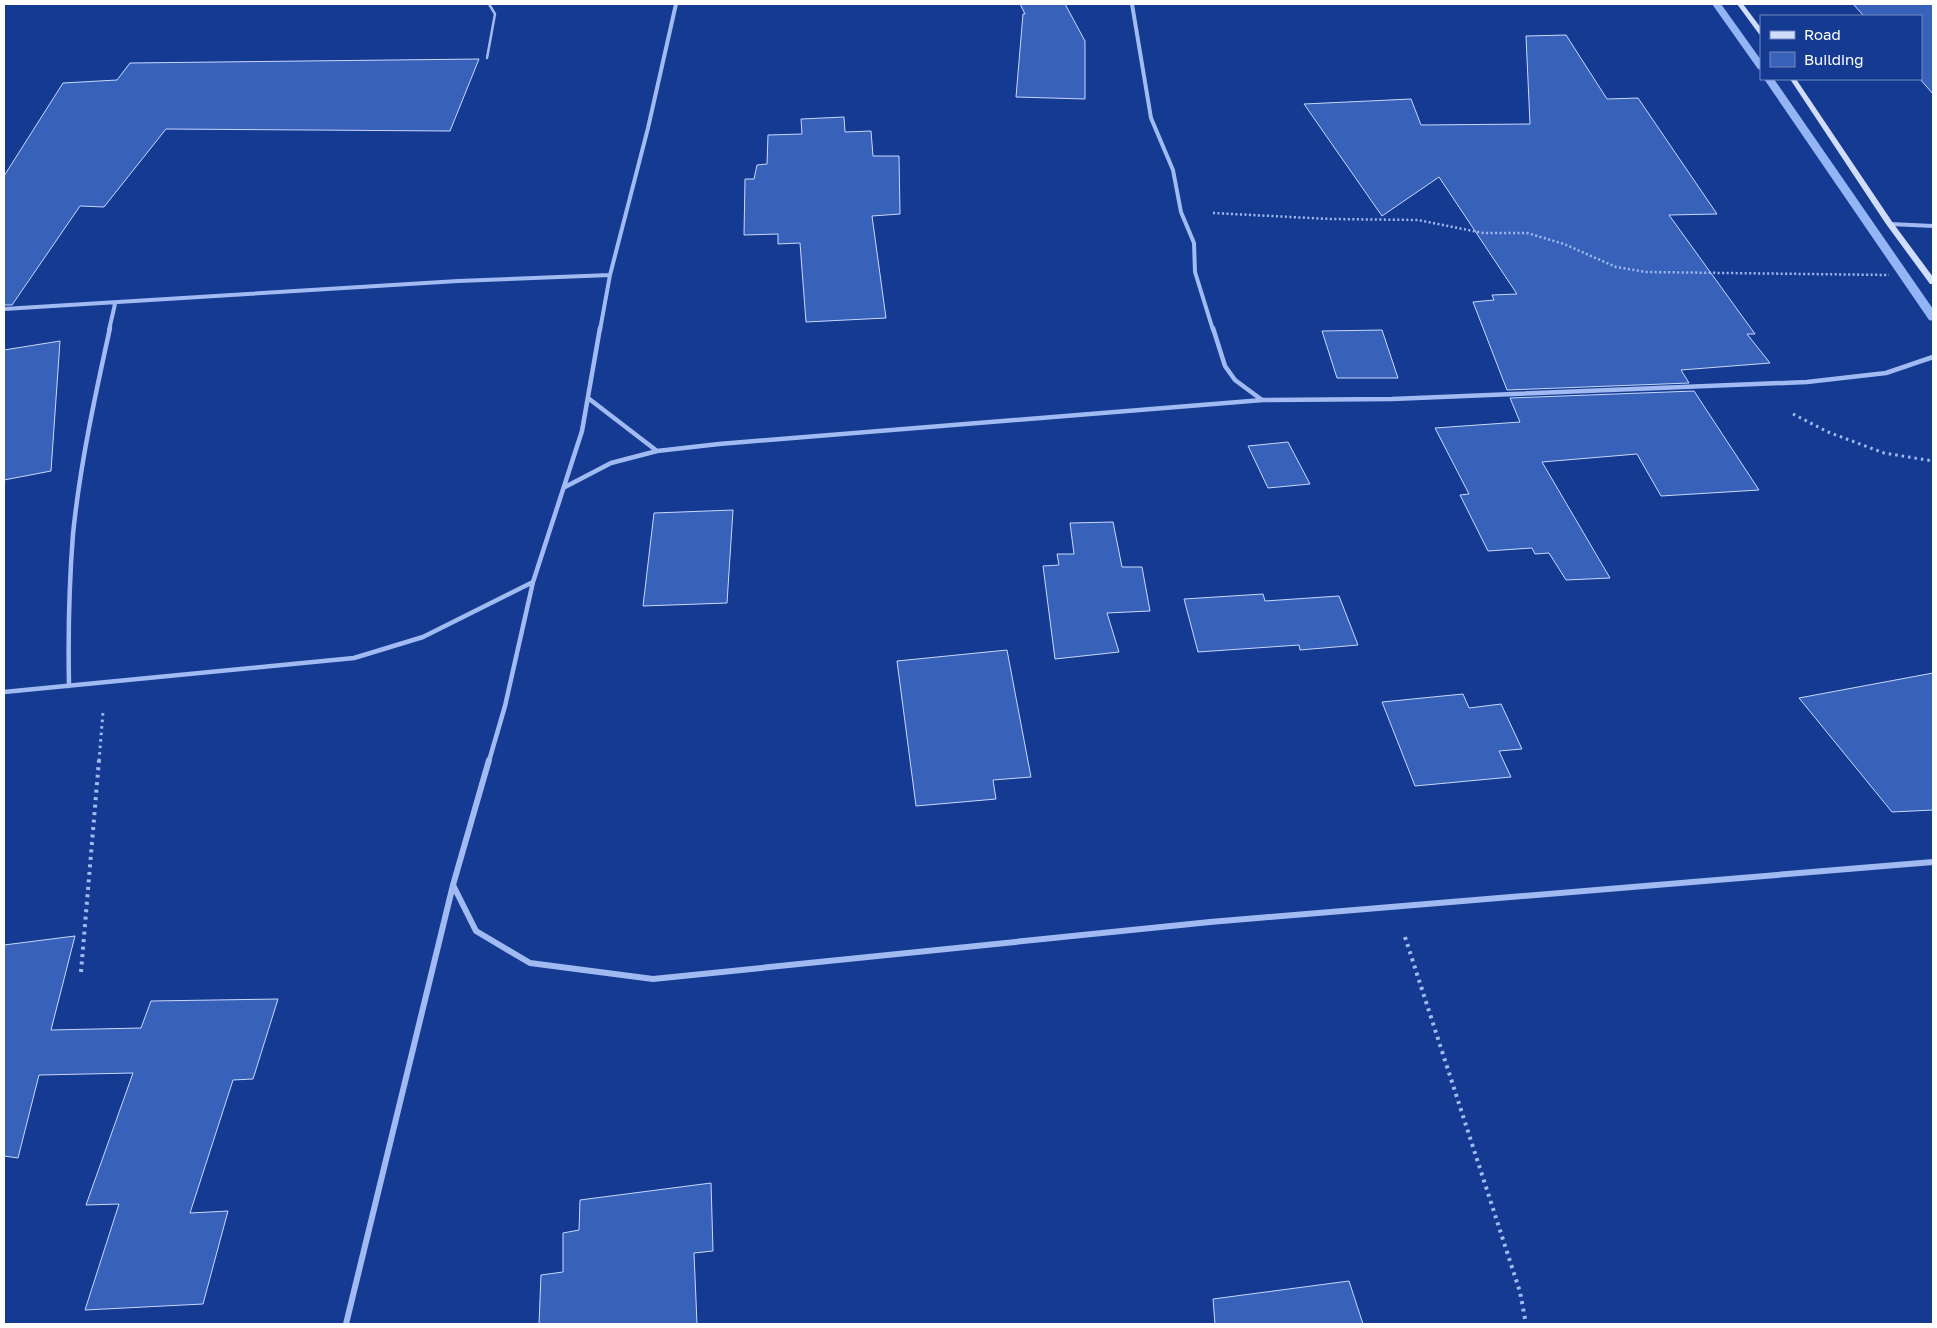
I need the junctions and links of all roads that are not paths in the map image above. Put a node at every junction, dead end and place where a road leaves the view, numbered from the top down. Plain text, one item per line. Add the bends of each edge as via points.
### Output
1 (489, 4) edge
2 (676, 4) edge
3 (1132, 4) edge
4 (1740, 4) edge
5 (1760, 32) edge
6 (488, 58) dead end
7 (1794, 80) edge
8 (1890, 224) junction
9 (1933, 226) edge
10 (610, 275) junction
11 (1933, 282) edge
12 (116, 304) junction
13 (4, 309) edge
14 (1933, 357) edge
15 (588, 398) junction
16 (1263, 400) junction
17 (657, 451) junction
18 (565, 487) junction
19 (532, 582) junction
20 (69, 686) junction
21 (4, 692) edge
22 (1933, 862) edge
23 (453, 885) junction
24 (346, 1324) edge

1 - 6 lane via 495,14
2 - 10 street
3 - 16 street via 1152,118 1173,170 1181,212 1194,243 1195,272 1225,366 1235,380
4 - 5 main road
7 - 8 main road
8 - 9 street
8 - 11 main road
10 - 12 street via 518,277
10 - 15 street
12 - 13 street
12 - 20 street via 80,484 68,633
14 - 16 street via 1886,373 1808,382
15 - 17 street
15 - 18 street
16 - 17 street
17 - 18 street via 611,463
18 - 19 street
19 - 20 street via 423,637 354,658
19 - 23 street via 505,706
20 - 21 street
22 - 23 street via 1210,922 653,979 530,964 476,931
23 - 24 street

